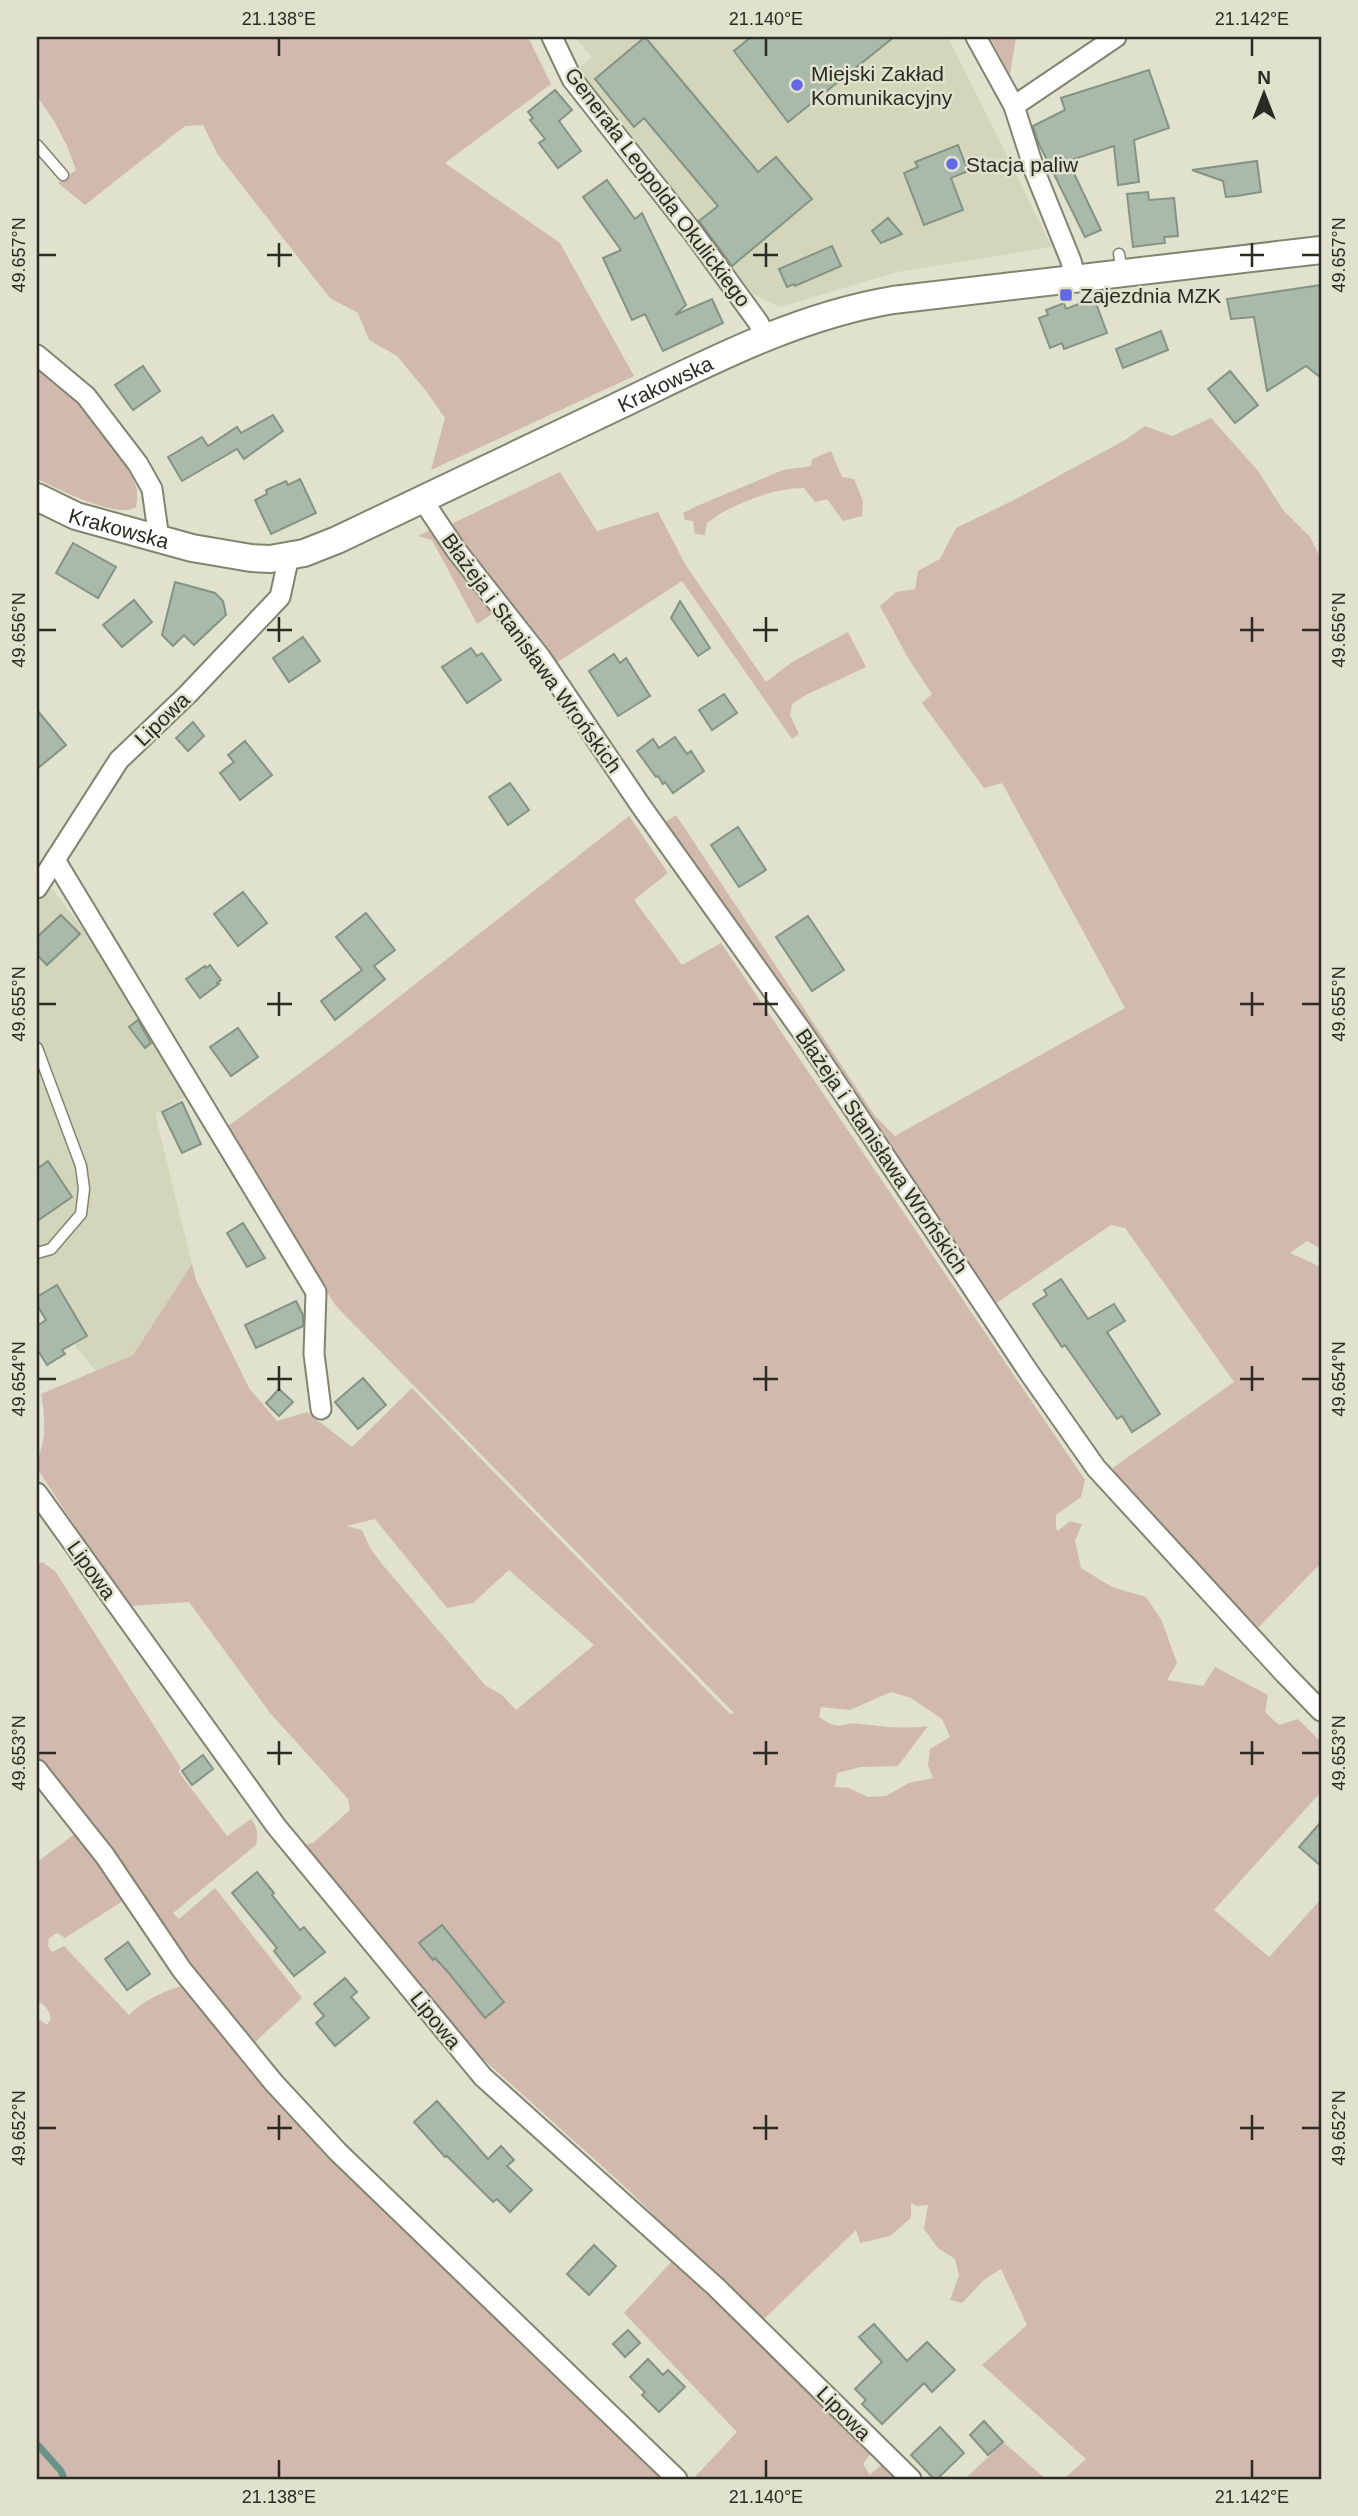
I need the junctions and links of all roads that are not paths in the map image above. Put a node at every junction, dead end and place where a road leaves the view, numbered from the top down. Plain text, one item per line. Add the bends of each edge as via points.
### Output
1 (552, 37) edge
2 (976, 37) edge
3 (1116, 37) edge
4 (1014, 106) junction
5 (37, 145) edge
6 (63, 174) dead end
7 (1321, 250) edge
8 (1075, 278) junction
9 (766, 337) junction
10 (37, 355) edge
11 (37, 497) edge
12 (422, 499) junction
13 (159, 539) junction
14 (289, 556) junction
15 (55, 860) junction
16 (37, 888) edge
17 (37, 1048) edge
18 (37, 1253) edge
19 (321, 1409) dead end
20 (37, 1493) edge
21 (1321, 1711) edge
22 (37, 1770) edge
23 (677, 2479) edge
24 (911, 2479) edge

1 - 9 street, Generała Leopolda Okulickiego via 572,79 694,234
2 - 4 street
3 - 4 street
4 - 8 street
5 - 6 lane
7 - 8 street, Krakowska via 1121,263
8 - 9 street, Krakowska via 867,304
9 - 12 street, Krakowska
10 - 13 street via 86,396 138,464 152,489
11 - 13 street, Krakowska via 76,516
12 - 14 street, Krakowska via 337,540
12 - 21 street, Błażeja i Stanisława Wrońskich via 541,658 803,1032 1096,1468
13 - 14 street, Krakowska via 251,558
14 - 15 street, Lipowa via 280,597 119,760
15 - 16 street, Lipowa
15 - 19 street via 316,1292 314,1354
17 - 18 lane via 81,1166 84,1189 81,1214 51,1249
20 - 24 street, Lipowa via 279,1840 483,2077 716,2287
22 - 23 street via 105,1856 182,1970 274,2083 338,2152

